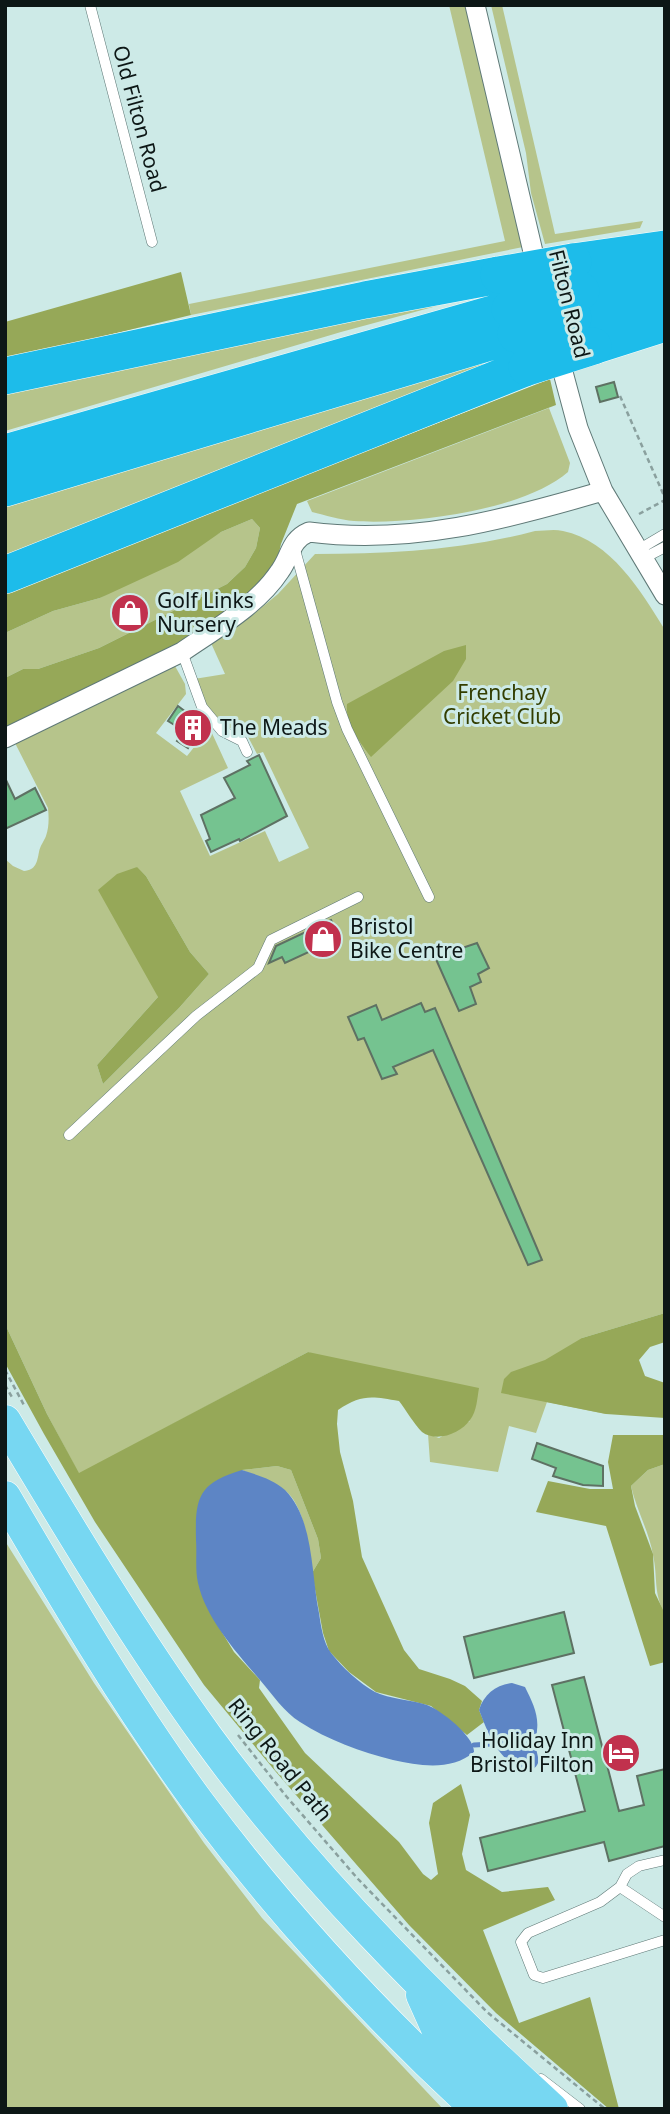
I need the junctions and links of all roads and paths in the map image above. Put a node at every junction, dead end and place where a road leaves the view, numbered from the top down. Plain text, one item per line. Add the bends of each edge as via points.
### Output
1 (90, 5) edge
2 (475, 5) edge
3 (152, 242) dead end
4 (665, 249) edge
5 (665, 270) edge
6 (665, 298) edge
7 (583, 303) junction
8 (665, 323) edge
9 (518, 336) junction
10 (5, 376) edge
11 (620, 396) dead end
12 (5, 453) edge
13 (5, 488) edge
14 (603, 491) junction
15 (665, 499) edge
16 (621, 524) junction
17 (665, 534) edge
18 (293, 543) junction
19 (665, 547) edge
20 (640, 555) junction
21 (5, 575) edge
22 (665, 595) edge
23 (181, 652) junction
24 (5, 738) edge
25 (247, 752) dead end
26 (358, 897) dead end
27 (429, 897) dead end
28 (69, 1135) dead end
29 (5, 1370) edge
30 (5, 1385) edge
31 (16, 1412) edge
32 (5, 1497) edge
33 (235, 1732) dead end
34 (665, 1860) edge
35 (620, 1887) junction
36 (665, 1917) edge
37 (665, 1940) edge
38 (414, 1978) junction
39 (465, 2028) junction
40 (516, 2061) dead end
41 (536, 2075) dead end
42 (477, 2109) edge
43 (515, 2109) edge
44 (552, 2109) edge
45 (580, 2109) edge
46 (605, 2109) edge

1 - 3 lane, Old Filton Road
2 - 14 street, Filton Road via 567,395
4 - 7 highway
5 - 7 highway
6 - 7 highway
7 - 8 highway
7 - 9 highway, bridge
7 - 9 highway, bridge
7 - 10 highway, bridge via 499,275
9 - 12 highway
9 - 13 highway
9 - 21 highway
11 - 15 path
14 - 16 street, Filton Road
14 - 18 street via 486,523 368,537 309,532
15 - 16 path
16 - 20 street, Filton Road
17 - 20 lane
18 - 23 street via 268,586
18 - 27 lane via 347,729
19 - 20 lane
20 - 22 street, Filton Road
23 - 24 street
23 - 25 lane via 202,707 222,731 243,741
26 - 28 lane via 271,940 258,968 196,1016
29 - 31 path
30 - 31 path
31 - 38 main road via 75,1538 208,1739 311,1865
32 - 42 main road via 130,1703 229,1842 359,1994
33 - 46 path, Ring Road Path via 310,1825 412,1936 503,2026
34 - 35 lane via 626,1874
35 - 36 lane
35 - 37 lane via 600,1902 527,1933 521,1942 534,1975 543,1978
38 - 39 main road
38 - 43 main road via 440,2035
39 - 40 lane
39 - 44 main road
41 - 45 lane

